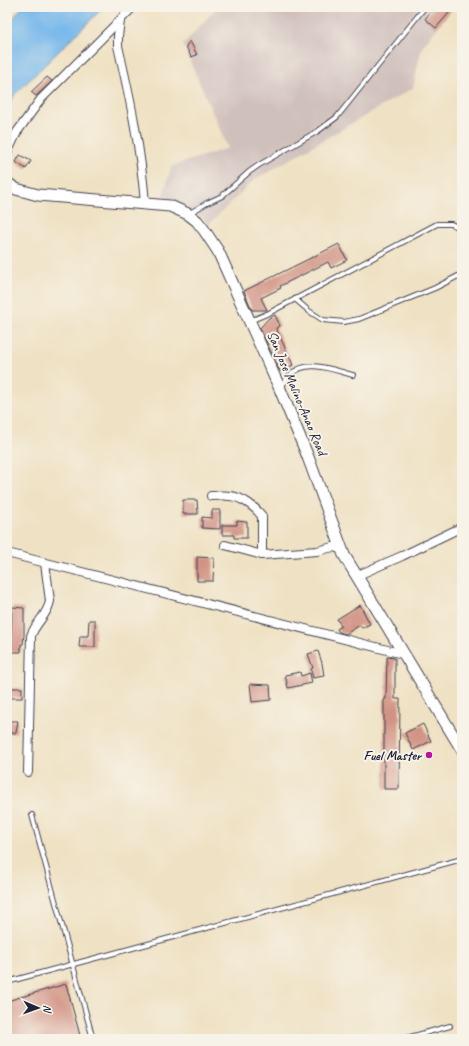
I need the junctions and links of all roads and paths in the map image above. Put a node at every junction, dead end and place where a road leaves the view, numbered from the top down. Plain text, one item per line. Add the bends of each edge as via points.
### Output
1 (133, 7) edge
2 (424, 7) edge
3 (120, 21) junction
4 (7, 153) edge
5 (7, 183) edge
6 (145, 204) junction
7 (188, 214) junction
8 (462, 229) edge
9 (462, 274) edge
10 (295, 299) junction
11 (250, 321) junction
12 (353, 374) dead end
13 (280, 389) junction
14 (211, 496) dead end
15 (462, 527) edge
16 (226, 545) dead end
17 (342, 549) junction
18 (7, 553) edge
19 (262, 555) junction
20 (46, 563) junction
21 (356, 576) junction
22 (403, 654) junction
23 (462, 750) edge
24 (28, 772) dead end
25 (32, 815) dead end
26 (462, 859) edge
27 (72, 964) junction
28 (7, 982) edge
29 (450, 1026) dead end
30 (93, 1039) edge
31 (403, 1039) edge

1 - 3 street
2 - 7 lane via 336,117 259,165 222,196
3 - 4 street via 42,99 17,132
3 - 6 street via 118,46 134,117
5 - 6 main road, San Jose Malino-Anao Road via 16,189 38,195
6 - 7 main road, San Jose Malino-Anao Road via 170,206
7 - 11 main road, San Jose Malino-Anao Road via 211,239
8 - 10 lane via 451,224 437,224
9 - 10 lane via 435,288 344,322 323,320
10 - 11 lane
11 - 13 main road, San Jose Malino-Anao Road
12 - 13 lane via 309,366 290,376
13 - 17 main road, San Jose Malino-Anao Road
14 - 19 street via 236,497 258,511 262,516
15 - 21 street
16 - 19 street
17 - 19 street via 333,547 317,551
17 - 21 main road, San Jose Malino-Anao Road
18 - 20 street
20 - 22 street
20 - 24 street via 49,606 31,636
21 - 22 main road, San Jose Malino-Anao Road
22 - 23 main road, San Jose Malino-Anao Road
25 - 27 lane
26 - 27 lane
27 - 28 lane
27 - 30 lane
29 - 31 lane

